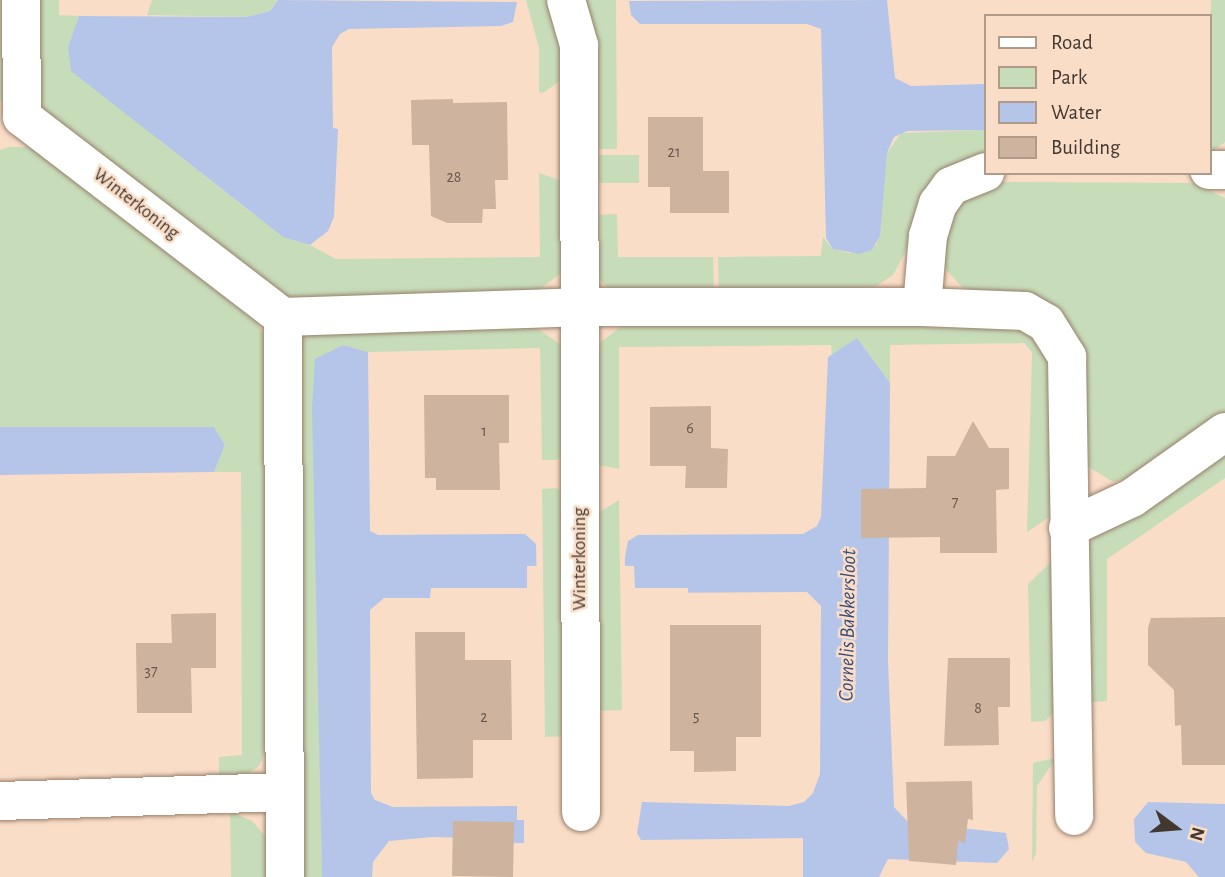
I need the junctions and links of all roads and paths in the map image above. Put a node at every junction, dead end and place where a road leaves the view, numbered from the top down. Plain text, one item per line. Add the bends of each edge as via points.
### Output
1 (21, 0) edge
2 (566, 0) edge
3 (11, 125) edge
4 (984, 172) edge
5 (579, 307) junction
6 (922, 307) junction
7 (283, 317) junction
8 (1225, 432) edge
9 (1068, 528) junction
10 (285, 792) junction
11 (0, 801) edge
12 (581, 812) dead end
13 (1074, 816) dead end
14 (285, 877) edge

1 - 3 street, Winterkoning
2 - 5 street, Winterkoning via 579,45
3 - 7 street, Winterkoning
4 - 6 street via 951,186 938,204 928,236
5 - 6 street
5 - 7 street
5 - 12 street, Winterkoning
6 - 9 street via 1025,311 1046,323 1059,341 1067,357
7 - 10 street
8 - 9 street via 1132,498
9 - 13 street
10 - 11 street
10 - 14 street

